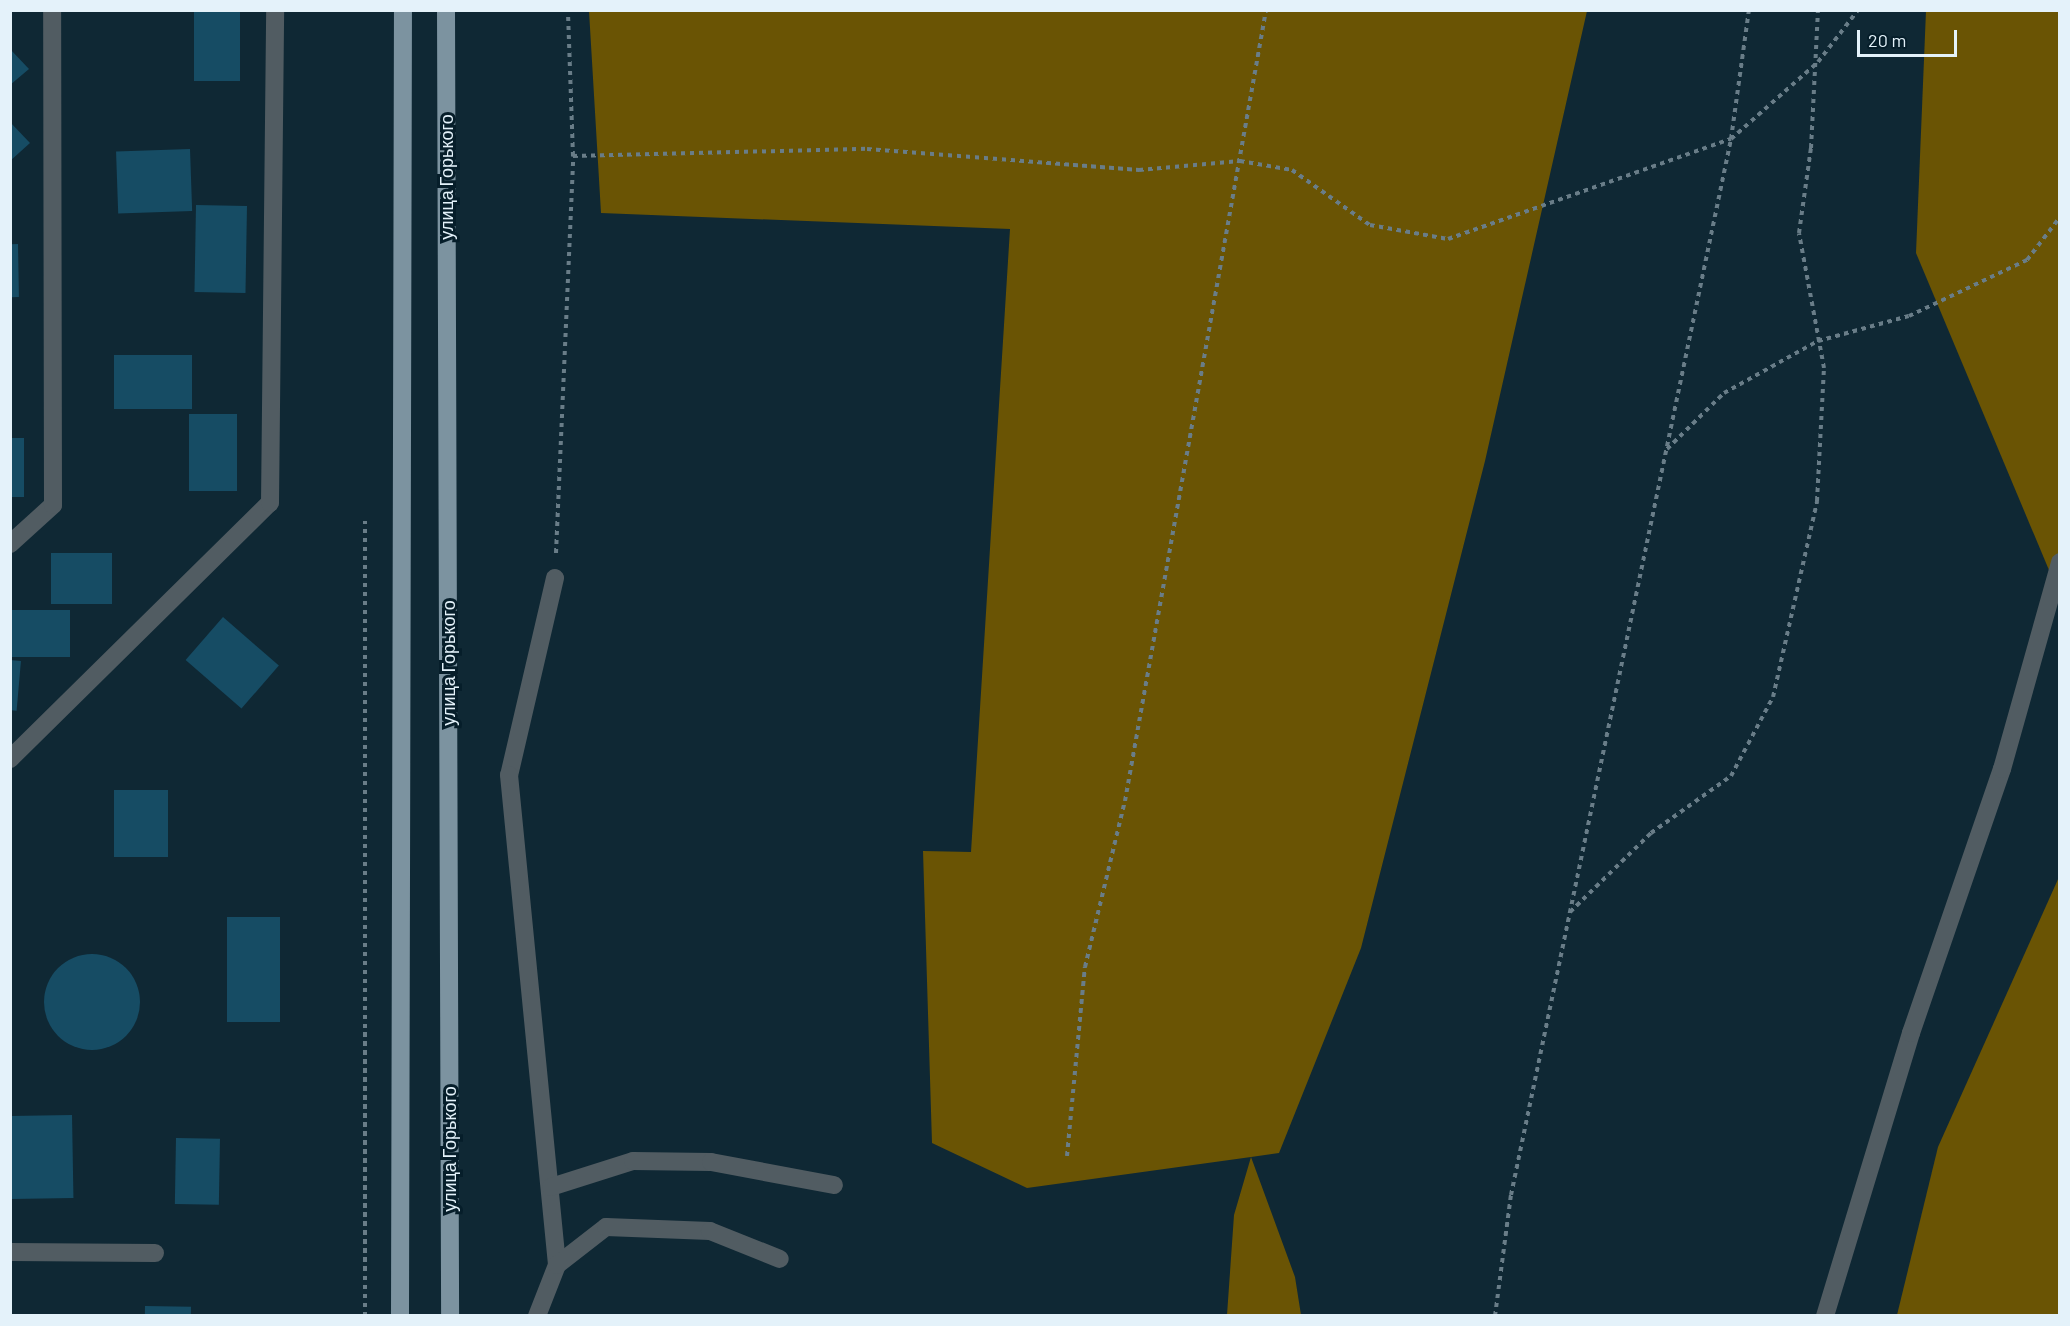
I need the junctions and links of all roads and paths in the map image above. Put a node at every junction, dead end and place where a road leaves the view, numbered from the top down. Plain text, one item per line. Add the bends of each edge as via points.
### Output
1 (52, 10) edge
2 (274, 10) edge
3 (402, 10) edge
4 (446, 10) edge
5 (568, 10) edge
6 (1266, 10) edge
7 (1749, 10) edge
8 (1818, 10) edge
9 (1858, 10) edge
10 (1818, 62) junction
11 (1731, 139) junction
12 (573, 156) junction
13 (1240, 161) junction
14 (2060, 217) edge
15 (1818, 341) junction
16 (1667, 449) junction
17 (365, 521) dead end
18 (10, 544) edge
19 (2060, 562) edge
20 (555, 578) joint
21 (10, 759) edge
22 (1570, 912) junction
23 (1067, 1156) dead end
24 (834, 1185) dead end
25 (551, 1187) junction
26 (10, 1252) edge
27 (155, 1253) dead end
28 (780, 1259) dead end
29 (557, 1265) junction
30 (365, 1316) edge
31 (400, 1316) edge
32 (450, 1316) edge
33 (537, 1316) edge
34 (1495, 1316) edge
35 (1825, 1316) edge

1 - 18 street via 54,505
2 - 21 street via 270,504
3 - 31 main road
4 - 32 main road, улица Горького
5 - 12 path
6 - 13 path
7 - 11 path
8 - 10 path
9 - 10 path
10 - 11 path
10 - 15 path via 1799,233
11 - 13 path via 1448,239 1370,225 1292,170
11 - 16 path
12 - 13 path via 867,149 1139,170
12 - 20 path
13 - 23 path via 1125,801 1085,967
14 - 15 path via 2027,260 1971,290 1910,316
15 - 16 path via 1724,393
15 - 22 path via 1824,368 1817,501 1773,697 1731,776 1651,833
16 - 22 path
17 - 30 path
19 - 35 street via 2002,770 1911,1033
20 - 25 street via 509,775
22 - 34 path via 1511,1195
24 - 25 street via 711,1162 633,1161
25 - 29 street
26 - 27 street
28 - 29 street via 710,1231 606,1227
29 - 33 street

